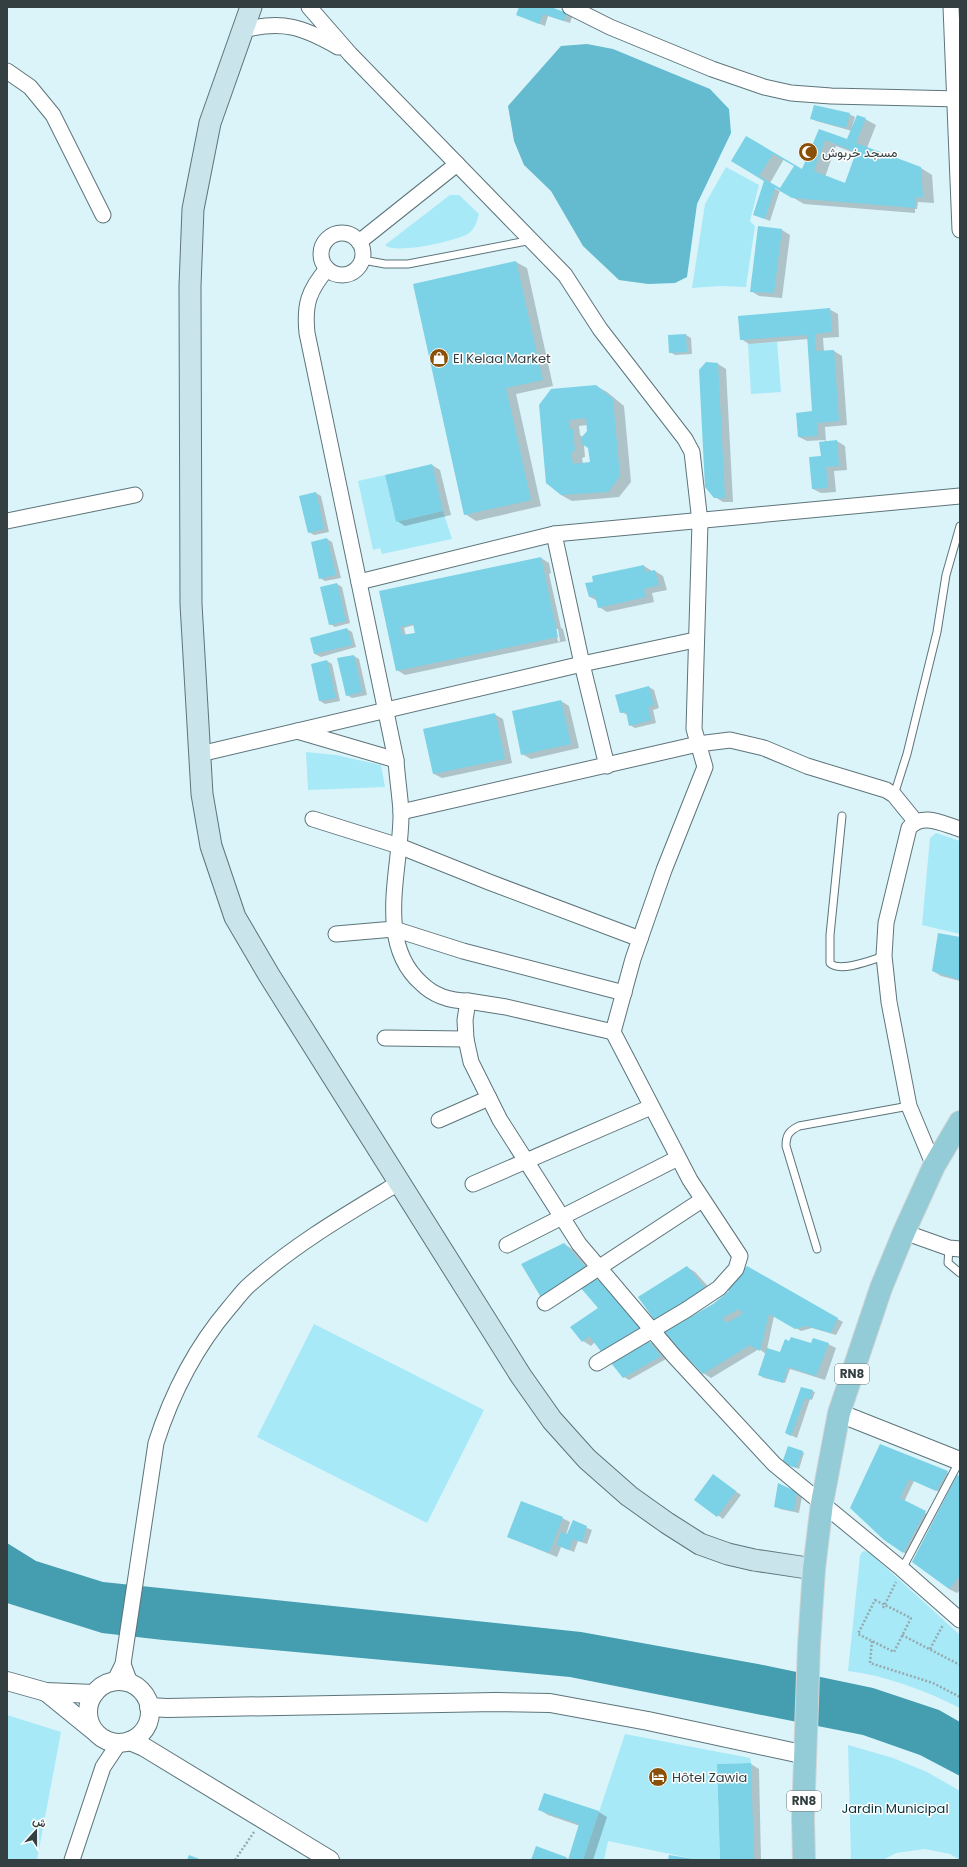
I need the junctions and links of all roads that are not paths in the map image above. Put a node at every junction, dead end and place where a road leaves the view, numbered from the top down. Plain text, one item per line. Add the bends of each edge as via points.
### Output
1 (251, 7) edge
2 (308, 7) edge
3 (570, 7) edge
4 (951, 7) edge
5 (243, 30) junction
6 (350, 54) junction
7 (7, 71) edge
8 (957, 99) edge
9 (457, 164) junction
10 (103, 215) dead end
11 (960, 230) edge
12 (532, 240) junction
13 (359, 242) junction
14 (363, 260) junction
15 (327, 269) junction
16 (135, 494) dead end
17 (960, 496) edge
18 (7, 521) edge
19 (700, 522) junction
20 (960, 526) edge
21 (554, 534) junction
22 (359, 582) junction
23 (695, 640) junction
24 (582, 664) junction
25 (386, 710) junction
26 (296, 731) junction
27 (698, 744) junction
28 (200, 754) junction
29 (396, 760) junction
30 (607, 766) junction
31 (894, 795) junction
32 (401, 812) junction
33 (842, 816) dead end
34 (313, 818) dead end
35 (916, 822) junction
36 (960, 830) edge
37 (399, 846) junction
38 (394, 928) junction
39 (336, 934) dead end
40 (640, 940) junction
41 (884, 956) junction
42 (624, 993) junction
43 (468, 1001) junction
44 (613, 1032) junction
45 (385, 1038) dead end
46 (466, 1040) junction
47 (489, 1098) junction
48 (909, 1106) junction
49 (651, 1107) junction
50 (439, 1120) dead end
51 (960, 1123) edge
52 (678, 1158) junction
53 (525, 1160) junction
54 (934, 1166) junction
55 (400, 1182) junction
56 (473, 1184) dead end
57 (702, 1200) junction
58 (561, 1218) junction
59 (904, 1232) junction
60 (507, 1245) dead end
61 (818, 1249) dead end
62 (955, 1249) edge
63 (600, 1268) junction
64 (960, 1274) edge
65 (545, 1303) dead end
66 (653, 1330) junction
67 (597, 1363) dead end
68 (839, 1413) junction
69 (960, 1461) edge
70 (822, 1503) junction
71 (814, 1569) junction
72 (902, 1569) junction
73 (960, 1620) edge
74 (7, 1681) edge
75 (122, 1683) junction
76 (46, 1692) junction
77 (94, 1694) junction
78 (149, 1706) junction
79 (94, 1731) junction
80 (125, 1742) junction
81 (806, 1748) junction
82 (72, 1860) edge
83 (330, 1860) edge
84 (804, 1860) edge

1 - 5 main road
2 - 6 street
3 - 8 street via 610,27 704,66 764,87 791,93 831,96
4 - 8 street
5 - 6 street via 278,24 295,27 314,33
5 - 28 main road via 210,123 193,209 190,286 191,604
6 - 9 street
7 - 10 street via 30,87 53,115
8 - 11 street
9 - 12 street
9 - 13 street
12 - 14 lane via 408,264 385,264
12 - 19 street via 565,275 600,329 685,439 692,452
13 - 14 street via 364,253
13 - 15 street via 347,234 328,238 321,255
14 - 15 street via 360,266 349,274 336,274
15 - 22 street via 315,283 306,306 307,333
16 - 18 street
17 - 19 street
19 - 21 street
19 - 23 street
20 - 31 lane via 946,575 937,632 907,754
21 - 22 street
21 - 24 street
22 - 25 street
23 - 24 street
23 - 27 street via 694,729
24 - 25 street
24 - 30 street
25 - 26 street
25 - 29 street
26 - 28 street
26 - 29 street
27 - 30 street
27 - 31 street via 730,740 764,748 807,766 886,790
27 - 40 street via 705,767 664,870
28 - 55 main road via 202,794 211,846 235,917 269,976
29 - 32 street
30 - 32 street
31 - 35 street
32 - 37 street
33 - 41 lane via 830,935 830,963 844,967
34 - 37 street
35 - 36 street via 930,820
35 - 41 street via 907,834 886,923
37 - 38 street via 394,886
37 - 40 street
38 - 39 street
38 - 42 street via 463,951
38 - 43 street via 398,950 414,977 426,988 440,995 454,1001
40 - 42 street
41 - 48 street via 889,1002
42 - 44 street
43 - 44 street via 506,1007
43 - 46 street via 465,1020
44 - 49 street
45 - 46 street
46 - 47 street via 471,1062
47 - 50 street
47 - 53 street
48 - 54 street
48 - 61 lane via 799,1126 789,1132 786,1146
49 - 52 street
49 - 53 street
51 - 54 main road, RN8
52 - 57 street
52 - 58 street
53 - 56 street
53 - 58 street
54 - 59 main road, RN8
55 - 71 main road via 520,1376 552,1420 587,1459 629,1496 700,1544 754,1560
55 - 75 street via 313,1235 246,1288 211,1329 182,1376 156,1443 123,1659
57 - 63 street
57 - 66 street via 738,1250 740,1263 719,1288
58 - 60 street
58 - 63 street
59 - 62 street
59 - 68 main road, RN8 via 881,1288
62 - 64 lane via 948,1263
63 - 65 street
63 - 66 street
66 - 67 street
66 - 70 street via 774,1464
68 - 69 street
68 - 70 main road, RN8
69 - 72 lane
70 - 71 main road, RN8
70 - 72 street
71 - 81 main road, RN8
72 - 73 street
74 - 76 street
75 - 77 street via 103,1686
75 - 78 street via 142,1692
76 - 77 street
76 - 79 street
77 - 79 street via 88,1712
78 - 80 street via 148,1724 137,1737
78 - 81 street via 167,1708 550,1702
79 - 80 street via 110,1742
80 - 82 street via 104,1767
80 - 83 street via 144,1747
81 - 84 main road, RN8

